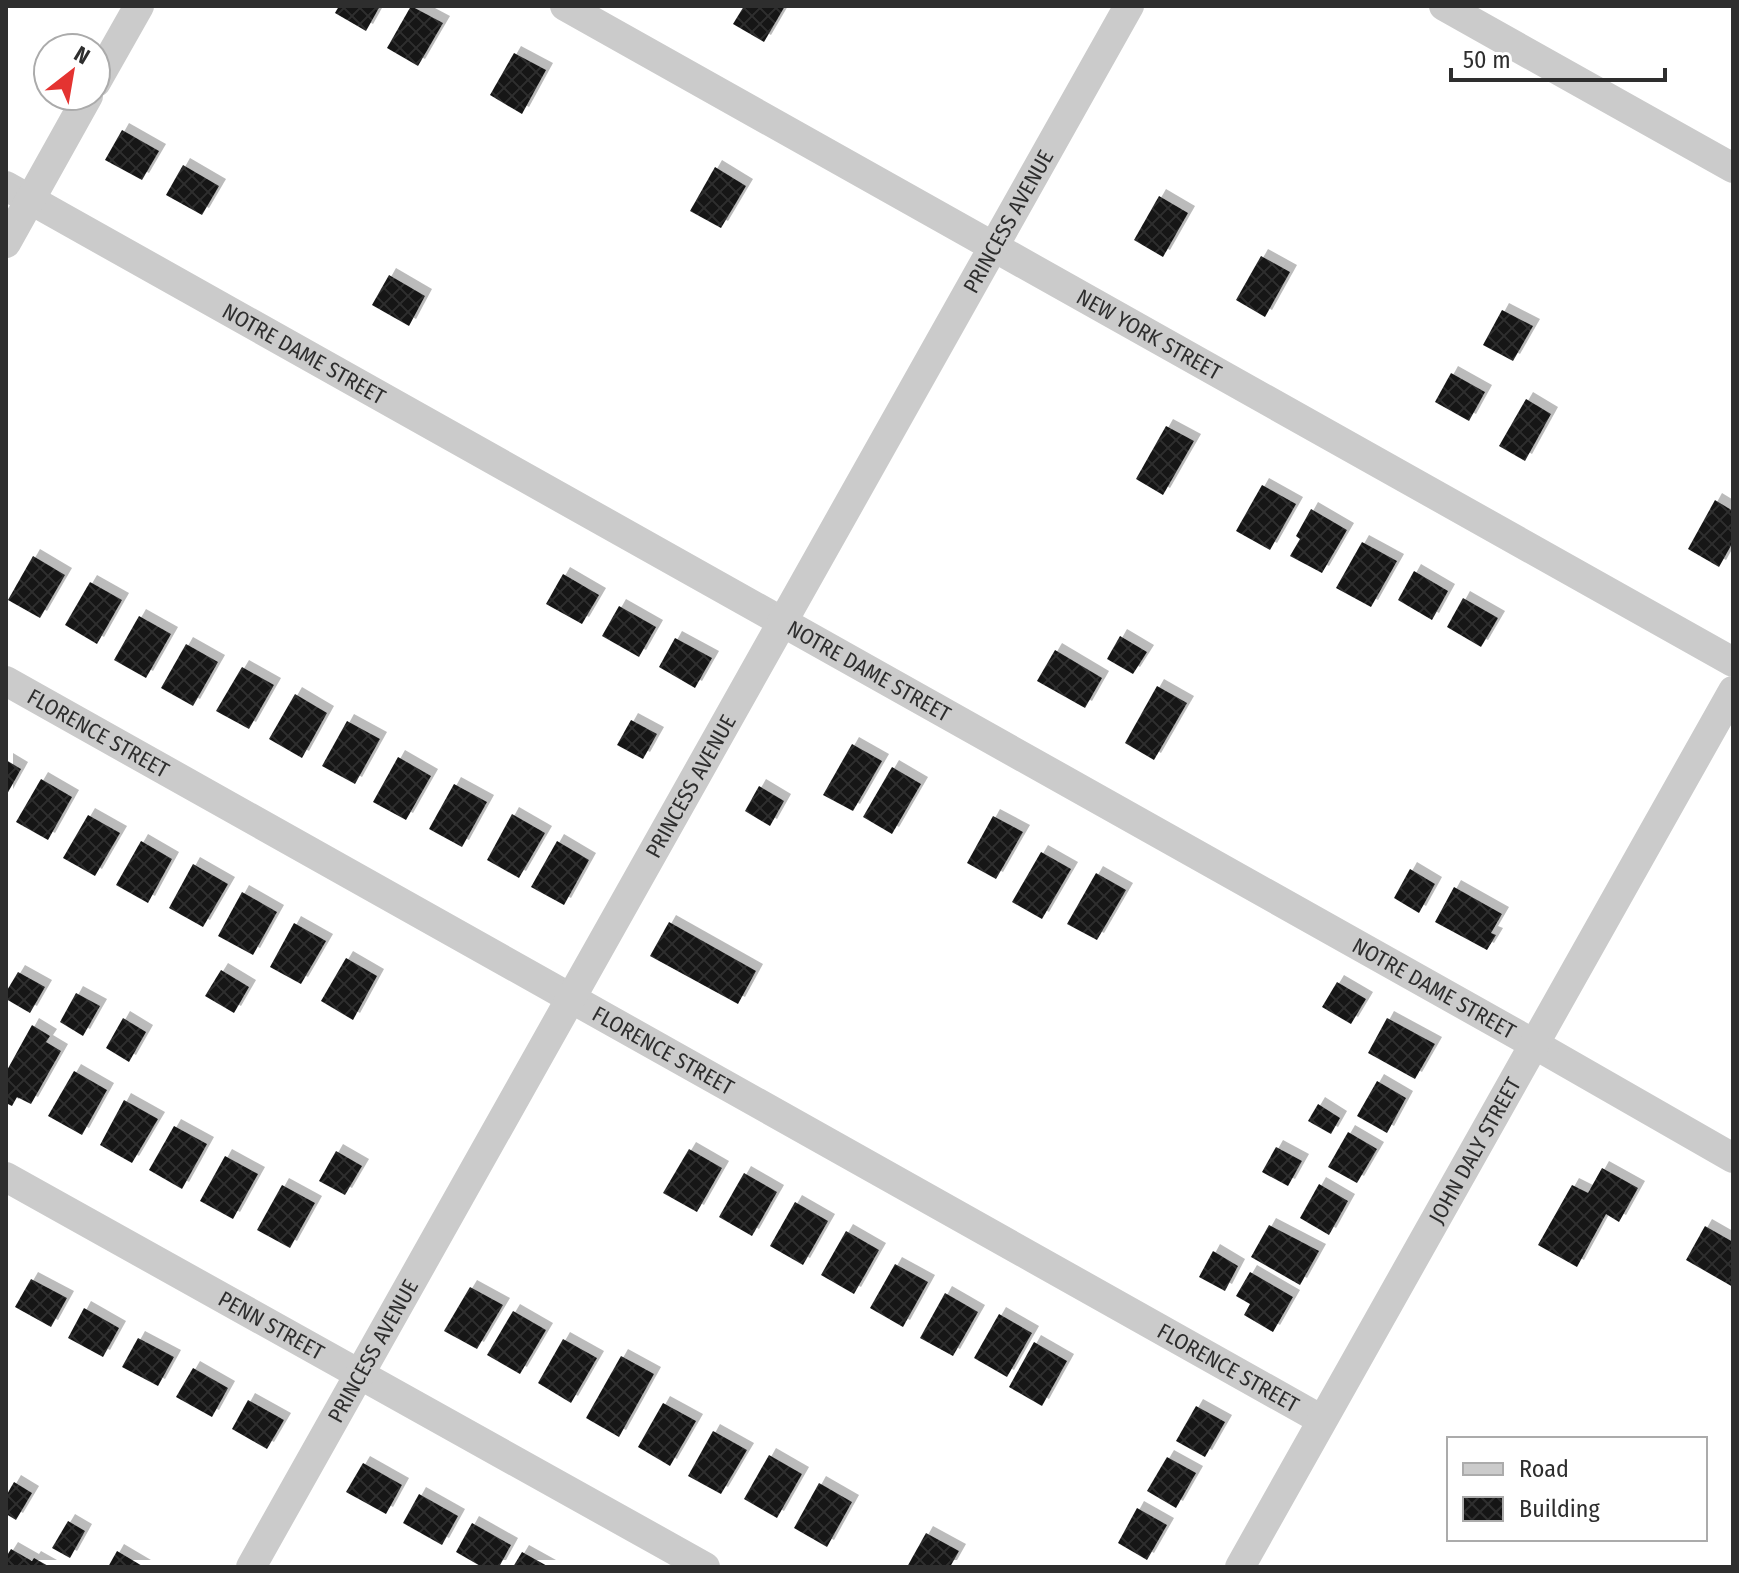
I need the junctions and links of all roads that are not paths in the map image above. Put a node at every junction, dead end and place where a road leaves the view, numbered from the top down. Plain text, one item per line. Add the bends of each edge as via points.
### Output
1 (139, 6) edge
2 (565, 6) edge
3 (1129, 6) edge
4 (1444, 6) edge
5 (112, 54) edge
6 (76, 112) edge
7 (1733, 168) edge
8 (18, 193) edge
9 (6, 243) edge
10 (994, 246) junction
11 (782, 622) junction
12 (1733, 662) edge
13 (6, 681) edge
14 (1733, 691) edge
15 (570, 998) junction
16 (1534, 1044) junction
17 (1733, 1158) edge
18 (6, 1177) edge
19 (359, 1375) junction
20 (1322, 1420) junction
21 (251, 1567) edge
22 (705, 1567) edge
23 (1240, 1567) edge

1 - 5 street
2 - 10 street, NEW YORK STREET
3 - 10 street, PRINCESS AVENUE
4 - 7 street
6 - 8 street
8 - 9 street
8 - 11 street, NOTRE DAME STREET
10 - 11 street, PRINCESS AVENUE
10 - 12 street, NEW YORK STREET
11 - 15 street, PRINCESS AVENUE
11 - 16 street, NOTRE DAME STREET
13 - 15 street, FLORENCE STREET
14 - 16 street, JOHN DALY STREET
15 - 19 street, PRINCESS AVENUE
15 - 20 street, FLORENCE STREET
16 - 17 street, NOTRE DAME STREET
16 - 20 street, JOHN DALY STREET
18 - 19 street, PENN STREET
19 - 21 street, PRINCESS AVENUE
19 - 22 street, PENN STREET
20 - 23 street, JOHN DALY STREET

